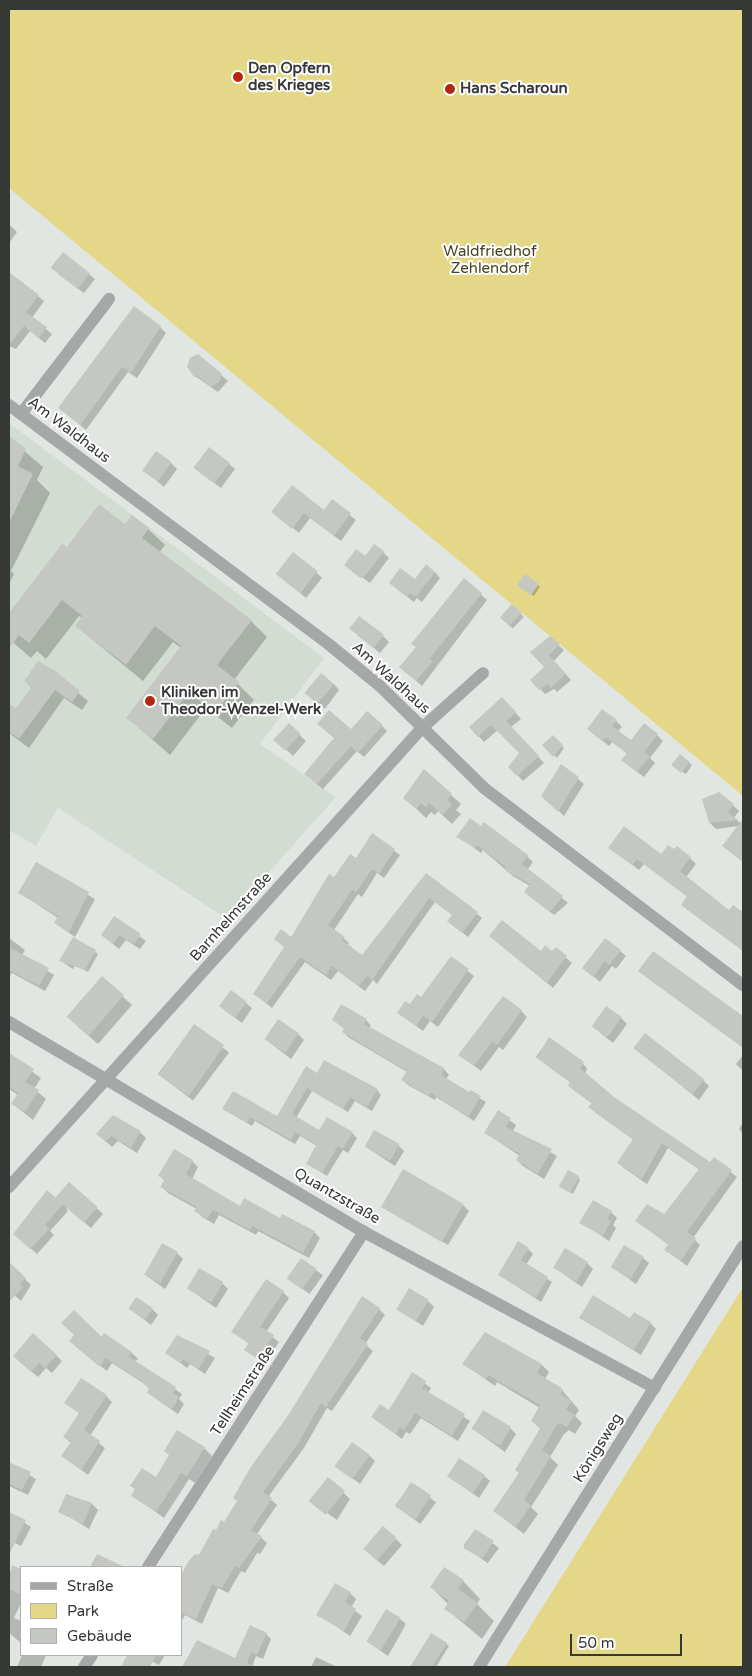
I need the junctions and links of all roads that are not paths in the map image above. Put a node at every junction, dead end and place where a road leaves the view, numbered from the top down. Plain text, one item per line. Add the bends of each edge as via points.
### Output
1 (109, 298) dead end
2 (9, 405) edge
3 (21, 414) junction
4 (483, 673) dead end
5 (422, 728) junction
6 (743, 985) edge
7 (9, 1022) edge
8 (107, 1079) junction
9 (9, 1187) edge
10 (364, 1232) junction
11 (743, 1246) edge
12 (654, 1388) junction
13 (149, 1566) edge
14 (91, 1656) edge
15 (84, 1667) edge
16 (480, 1667) edge

1 - 3 street
2 - 3 street, Am Waldhaus
3 - 5 street, Am Waldhaus via 332,647 380,686
4 - 5 street, Barnhelmstraße
5 - 6 street, Am Waldhaus via 484,788
5 - 8 street, Barnhelmstraße
7 - 8 street, Quantzstraße
8 - 9 street, Barnhelmstraße
8 - 10 street, Quantzstraße
10 - 12 street, Quantzstraße
10 - 13 street, Tellheimstraße
11 - 12 street, Königsweg
12 - 16 street, Königsweg
14 - 15 street

